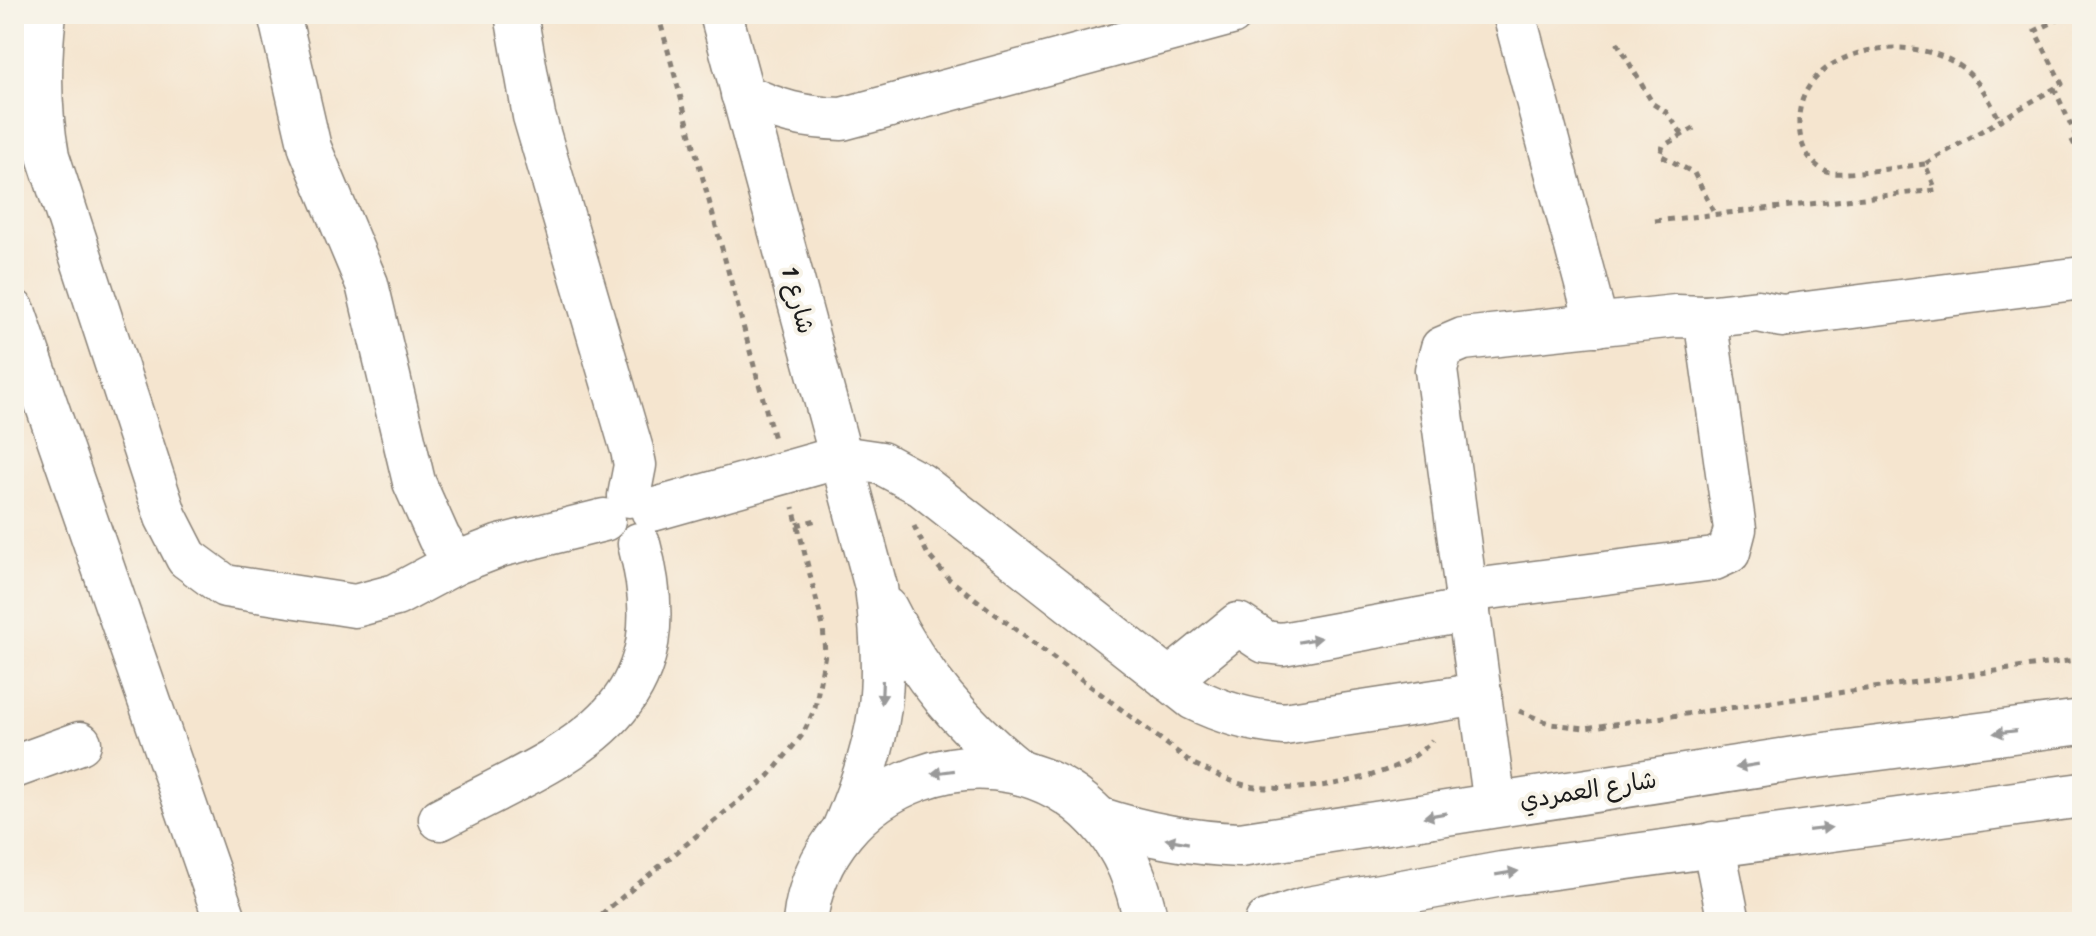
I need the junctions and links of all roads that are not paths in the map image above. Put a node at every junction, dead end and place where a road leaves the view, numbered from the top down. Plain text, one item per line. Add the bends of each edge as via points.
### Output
1 (45, 14) edge
2 (279, 14) edge
3 (516, 14) edge
4 (721, 14) edge
5 (1231, 14) edge
6 (1514, 14) edge
7 (742, 94) junction
8 (2082, 278) edge
9 (14, 311) edge
10 (1597, 325) junction
11 (1706, 328) junction
12 (840, 457) junction
13 (631, 517) junction
14 (456, 563) junction
15 (876, 587) junction
16 (1468, 600) junction
17 (1169, 680) junction
18 (1481, 694) junction
19 (2082, 722) edge
20 (80, 743) dead end
21 (14, 767) edge
22 (1023, 774) junction
23 (2082, 795) edge
24 (1495, 805) junction
25 (440, 819) dead end
26 (1098, 819) junction
27 (844, 827) junction
28 (1713, 843) junction
29 (797, 915) edge
30 (226, 922) edge
31 (1146, 922) edge
32 (1267, 922) edge
33 (1729, 922) edge

1 - 14 street via 39,73 48,156 166,517 187,558 225,586 355,606 396,595
2 - 14 street via 310,148 367,284 414,482
3 - 13 street via 534,116 632,450
4 - 7 street, شارع 1
5 - 7 street via 842,119 773,110
6 - 10 street
7 - 12 street, شارع 1
8 - 11 street via 1782,316 1758,311
9 - 30 street
10 - 11 street via 1676,316
10 - 16 street via 1452,342 1437,359
11 - 16 street via 1735,529 1729,552 1714,559
12 - 13 street
12 - 15 street, شارع 1
12 - 17 street via 881,463 920,484
13 - 14 street via 500,546
13 - 25 street via 648,579 651,616 634,686 616,711 571,751
15 - 22 street, شارع 1 via 902,641 936,692 976,737
15 -> 27 street, شارع 1 via 884,648 882,710 868,770
17 -> 16 street via 1238,624 1265,642 1282,644
16 - 18 street
17 - 18 street via 1222,713 1284,724
18 - 24 street
19 -> 24 main road, شارع العمردي
20 - 21 street
22 - 26 main road via 1050,785
22 -> 27 main road via 974,767 926,774 881,795
28 -> 23 main road
24 -> 26 main road, شارع العمردي via 1240,845 1156,837
26 - 31 main road via 1138,884
27 - 29 main road
32 -> 28 main road via 1303,910 1502,874
28 - 33 street

